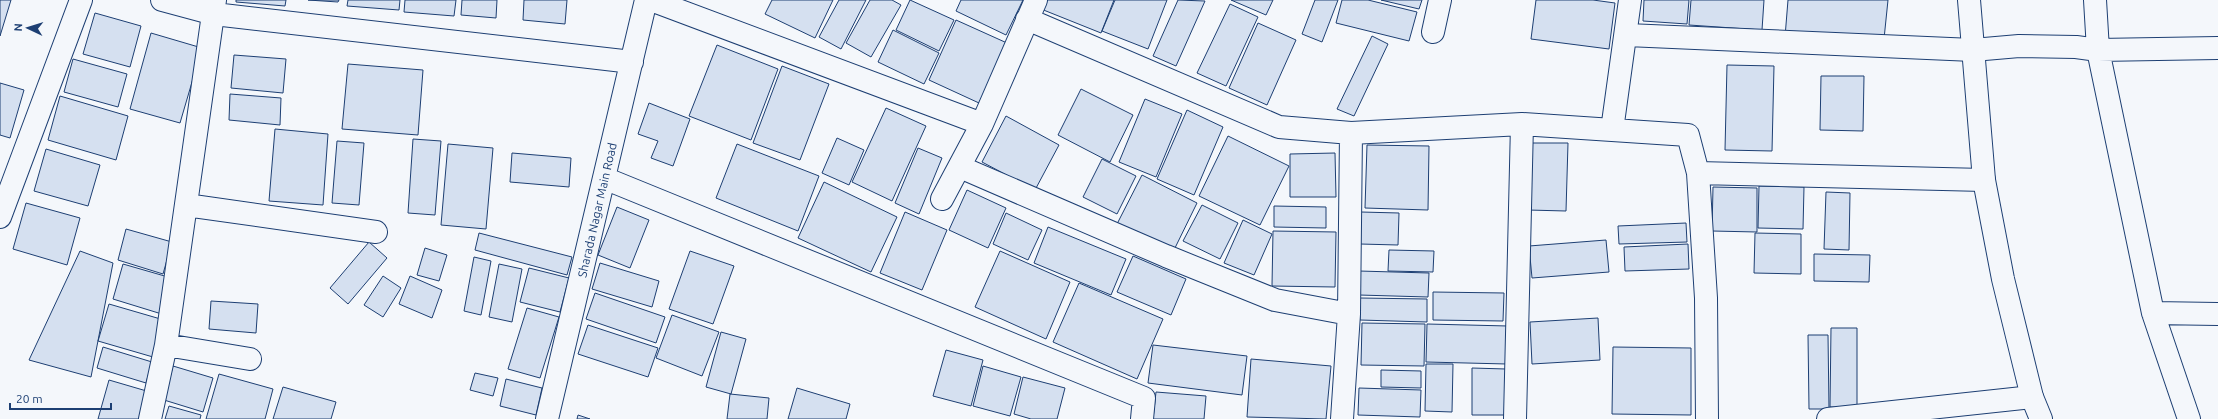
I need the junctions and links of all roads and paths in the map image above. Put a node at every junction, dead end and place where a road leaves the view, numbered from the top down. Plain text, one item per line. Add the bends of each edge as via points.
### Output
1 (81, 0) edge
2 (162, 0) edge
3 (646, 0) edge
4 (652, 0) edge
5 (1440, 0) edge
6 (1630, 0) edge
7 (1969, 0) edge
8 (2095, 0) edge
9 (214, 7) edge
10 (1031, 9) edge
11 (1433, 32) dead end
12 (1627, 35) junction
13 (2218, 48) edge
14 (1973, 50) junction
15 (2098, 50) junction
16 (632, 62) junction
17 (982, 124) junction
18 (1522, 124) junction
19 (1612, 130) junction
20 (1351, 133) junction
21 (960, 167) junction
22 (1698, 173) junction
23 (604, 178) junction
24 (1984, 180) junction
25 (942, 199) dead end
26 (186, 205) junction
27 (0, 217) edge
28 (376, 232) dead end
29 (1349, 314) junction
30 (2153, 314) junction
31 (2218, 314) edge
32 (166, 345) junction
33 (250, 359) dead end
34 (2032, 397) junction
35 (150, 419) edge
36 (547, 419) edge
37 (1142, 419) edge
38 (1342, 419) edge
39 (1515, 419) edge
40 (1707, 419) edge
41 (1828, 419) edge
42 (2041, 419) edge
43 (2189, 419) edge

1 - 27 street
2 - 9 street
3 - 16 street, Sharada Nagar Main Road
4 - 17 street
5 - 11 street
6 - 12 street
7 - 14 street
8 - 15 street
9 - 16 street
9 - 26 street
10 - 17 street
10 - 20 street via 1279,127
12 - 14 street
12 - 19 street
13 - 15 street
14 - 15 street via 2020,46
14 - 24 street
15 - 30 street
16 - 23 street, Sharada Nagar Main Road
17 - 21 street
18 - 19 street
18 - 20 street
18 - 39 street
19 - 22 street via 1688,136
20 - 29 street
21 - 25 street
21 - 29 street via 1275,300
22 - 24 street
22 - 40 street via 1706,298
23 - 36 street, Sharada Nagar Main Road
23 - 37 street via 1144,398
24 - 34 street via 2003,279
26 - 28 street
26 - 32 street
29 - 38 street
30 - 31 street
30 - 43 street
32 - 33 street
32 - 35 street
34 - 41 street
34 - 42 street

